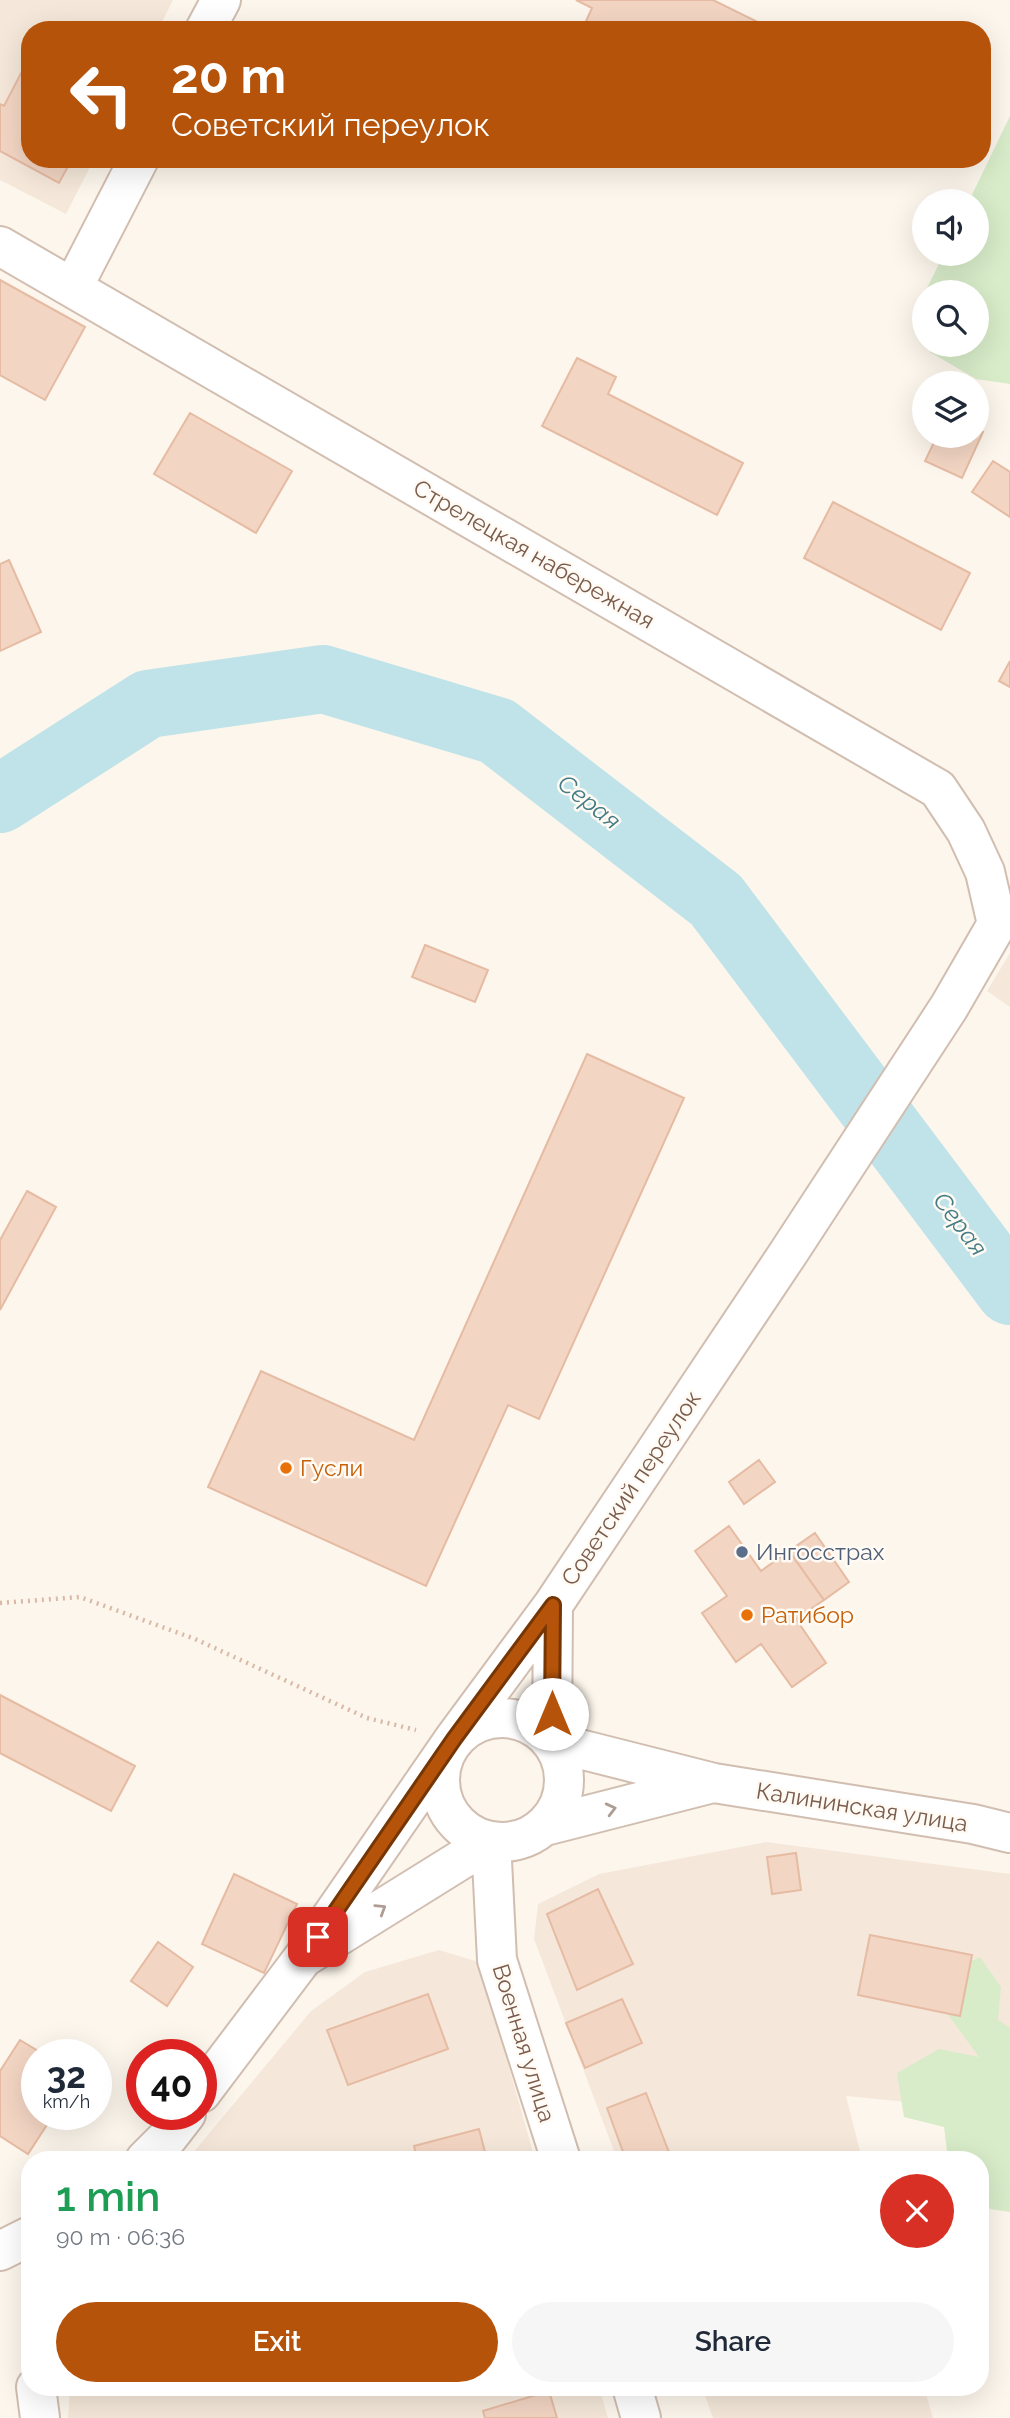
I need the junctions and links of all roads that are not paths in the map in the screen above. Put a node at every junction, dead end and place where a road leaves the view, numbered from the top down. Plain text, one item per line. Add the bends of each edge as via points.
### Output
1 (220, 0) edge
2 (210, 21) edge
3 (134, 168) edge
4 (0, 246) edge
5 (73, 287) junction
6 (1004, 914) edge
7 (553, 1605) junction
8 (454, 1739) junction
9 (552, 1742) junction
10 (714, 1783) junction
11 (545, 1826) junction
12 (1010, 1833) edge
13 (491, 1841) junction
14 (303, 1958) junction
15 (217, 2072) edge
16 (174, 2130) edge
17 (154, 2151) edge
18 (558, 2151) edge
19 (21, 2240) edge
20 (0, 2251) edge
21 (37, 2396) edge
22 (635, 2396) edge
23 (40, 2418) edge
24 (641, 2418) edge

1 - 2 street
3 - 5 street
4 - 5 street, Стрелецкая набережная
5 - 6 street, Стрелецкая набережная via 938,789 966,831
6 - 7 street, Советский переулок via 949,1007
7 - 8 street, Советский переулок
7 - 9 street
8 - 9 street via 485,1719 504,1717 522,1720
8 - 13 street via 440,1769 443,1801 461,1828
8 - 14 street, Советский переулок
9 - 10 street, Калининская улица
9 - 11 street via 562,1762 564,1785 562,1800
11 -> 10 street
10 - 12 street, Калининская улица
11 - 13 street via 520,1840
14 -> 13 street
13 - 18 street, Военная улица via 497,1960
14 - 15 street
16 - 17 street
19 - 20 street
21 - 23 street
22 - 24 street

